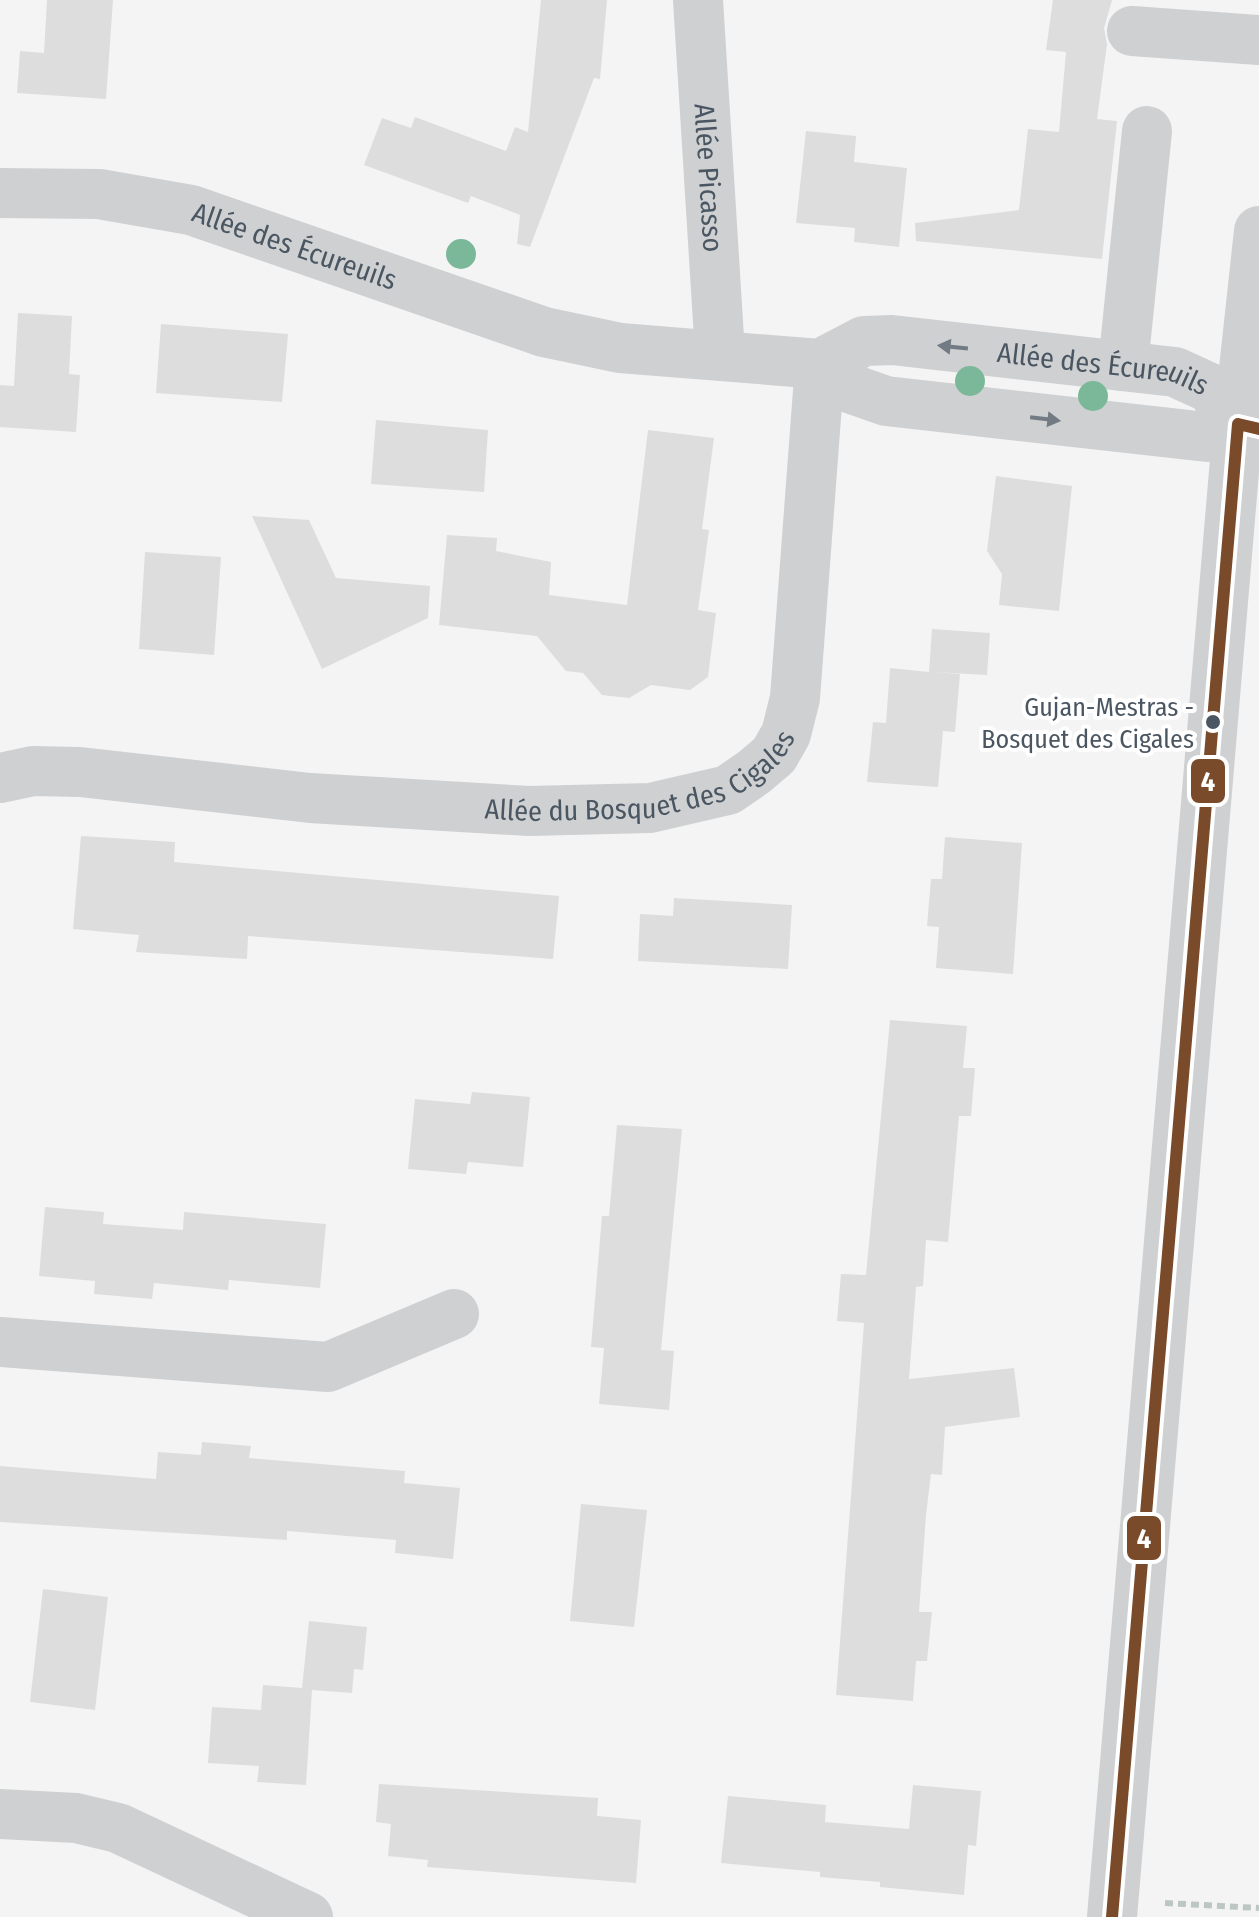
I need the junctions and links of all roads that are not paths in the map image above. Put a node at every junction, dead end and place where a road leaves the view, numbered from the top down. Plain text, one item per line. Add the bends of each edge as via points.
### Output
1 (698, 0) edge
2 (1132, 32) dead end
3 (1259, 40) edge
4 (1147, 131) dead end
5 (0, 193) edge
6 (1259, 230) edge
7 (720, 354) junction
8 (820, 364) junction
9 (1123, 366) junction
10 (1249, 426) edge
11 (0, 778) edge
12 (454, 1314) dead end
13 (0, 1342) edge
14 (0, 1814) edge
15 (1113, 1908) edge
16 (308, 1917) edge

1 - 7 street, Allée Picasso
2 - 3 street
4 - 9 street
5 - 7 street, Allée des Écureuils via 148,200 544,332 620,348
6 - 10 street
7 - 8 street, Allée des Écureuils
9 -> 8 street, Allée des Écureuils via 892,340 864,341
8 -> 10 street, Allée des Écureuils via 848,388 886,401 1207,438
8 - 11 street, Allée du Bosquet des Cigales via 795,698 774,754 728,790 599,812 310,798 80,772
9 - 10 street, Allée des Écureuils via 1175,372 1210,388
10 - 15 street
12 - 13 street via 328,1368
14 - 16 street via 118,1828

